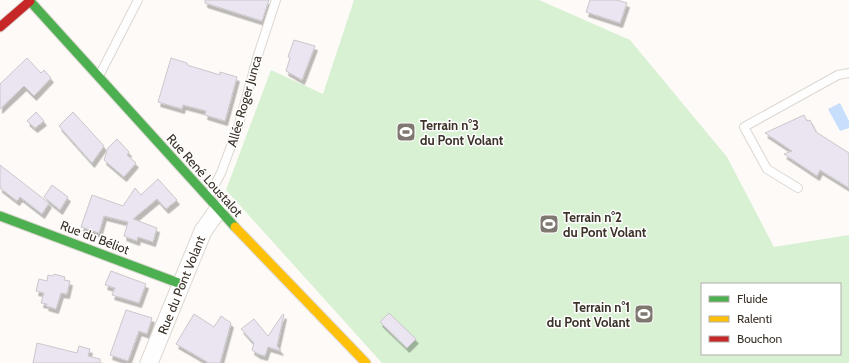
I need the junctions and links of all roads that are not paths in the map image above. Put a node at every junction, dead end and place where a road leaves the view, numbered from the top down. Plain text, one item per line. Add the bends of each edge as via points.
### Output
1 (30, 0) edge
2 (138, 0) edge
3 (276, 0) edge
4 (0, 27) edge
5 (849, 73) edge
6 (98, 77) junction
7 (798, 188) dead end
8 (213, 205) junction
9 (0, 216) edge
10 (181, 284) junction
11 (149, 363) edge
12 (366, 363) edge

1 - 4 street
1 - 6 street, Rue René Loustalot
2 - 6 lane
3 - 8 lane, Allée Roger Junca
5 - 7 lane via 838,75 744,126 767,169
6 - 8 street, Rue René Loustalot
8 - 10 street, Rue du Pont Volant
8 - 12 street, Rue René Loustalot
9 - 10 street, Rue du Béliot
10 - 11 street, Rue du Pont Volant

